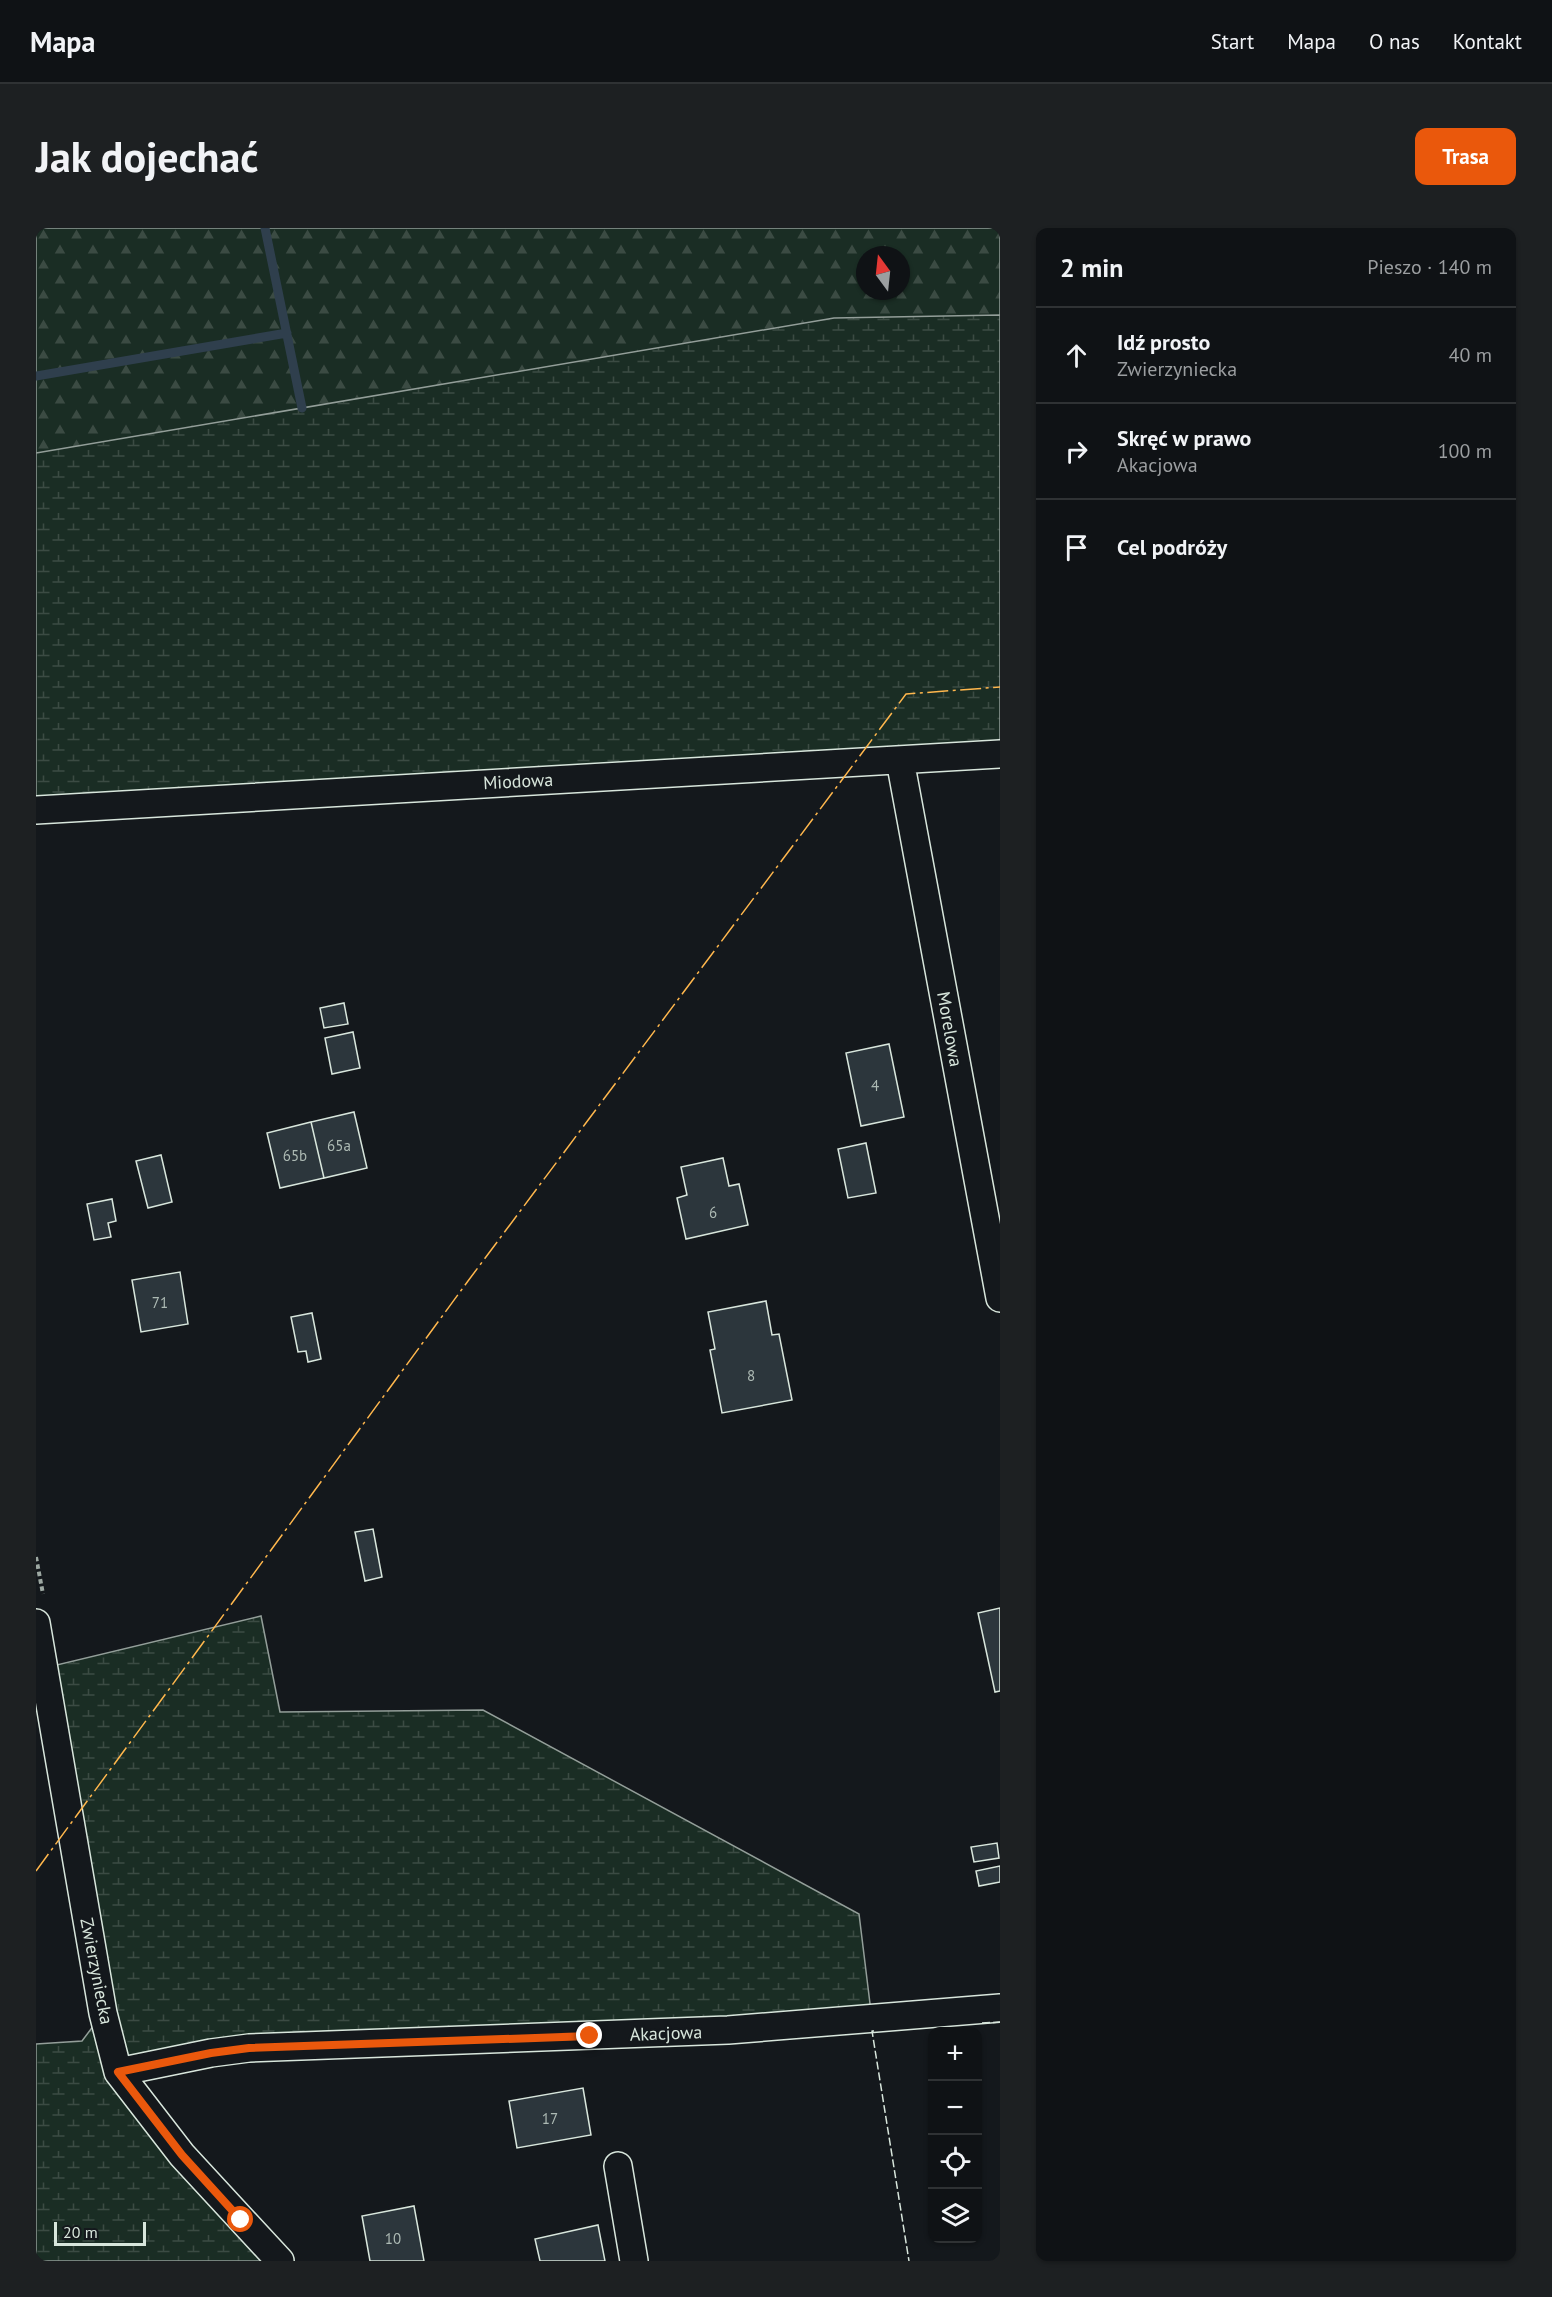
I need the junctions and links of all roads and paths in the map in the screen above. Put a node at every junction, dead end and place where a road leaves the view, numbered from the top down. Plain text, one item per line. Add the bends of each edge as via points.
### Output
1 (1000, 754) edge
2 (900, 760) junction
3 (36, 810) edge
4 (1000, 1298) edge
5 (36, 1557) edge
6 (40, 1613) edge
7 (1000, 2008) edge
8 (118, 2072) junction
9 (618, 2166) dead end
10 (280, 2261) edge
11 (634, 2261) edge

1 - 2 street, Miodowa
2 - 3 street, Miodowa
2 - 4 street, Morelowa
5 - 6 path
6 - 8 street, Zwierzyniecka via 103,2013
7 - 8 street, Akacjowa via 728,2030 249,2048
8 - 10 street, Zwierzyniecka via 182,2155
9 - 11 street

